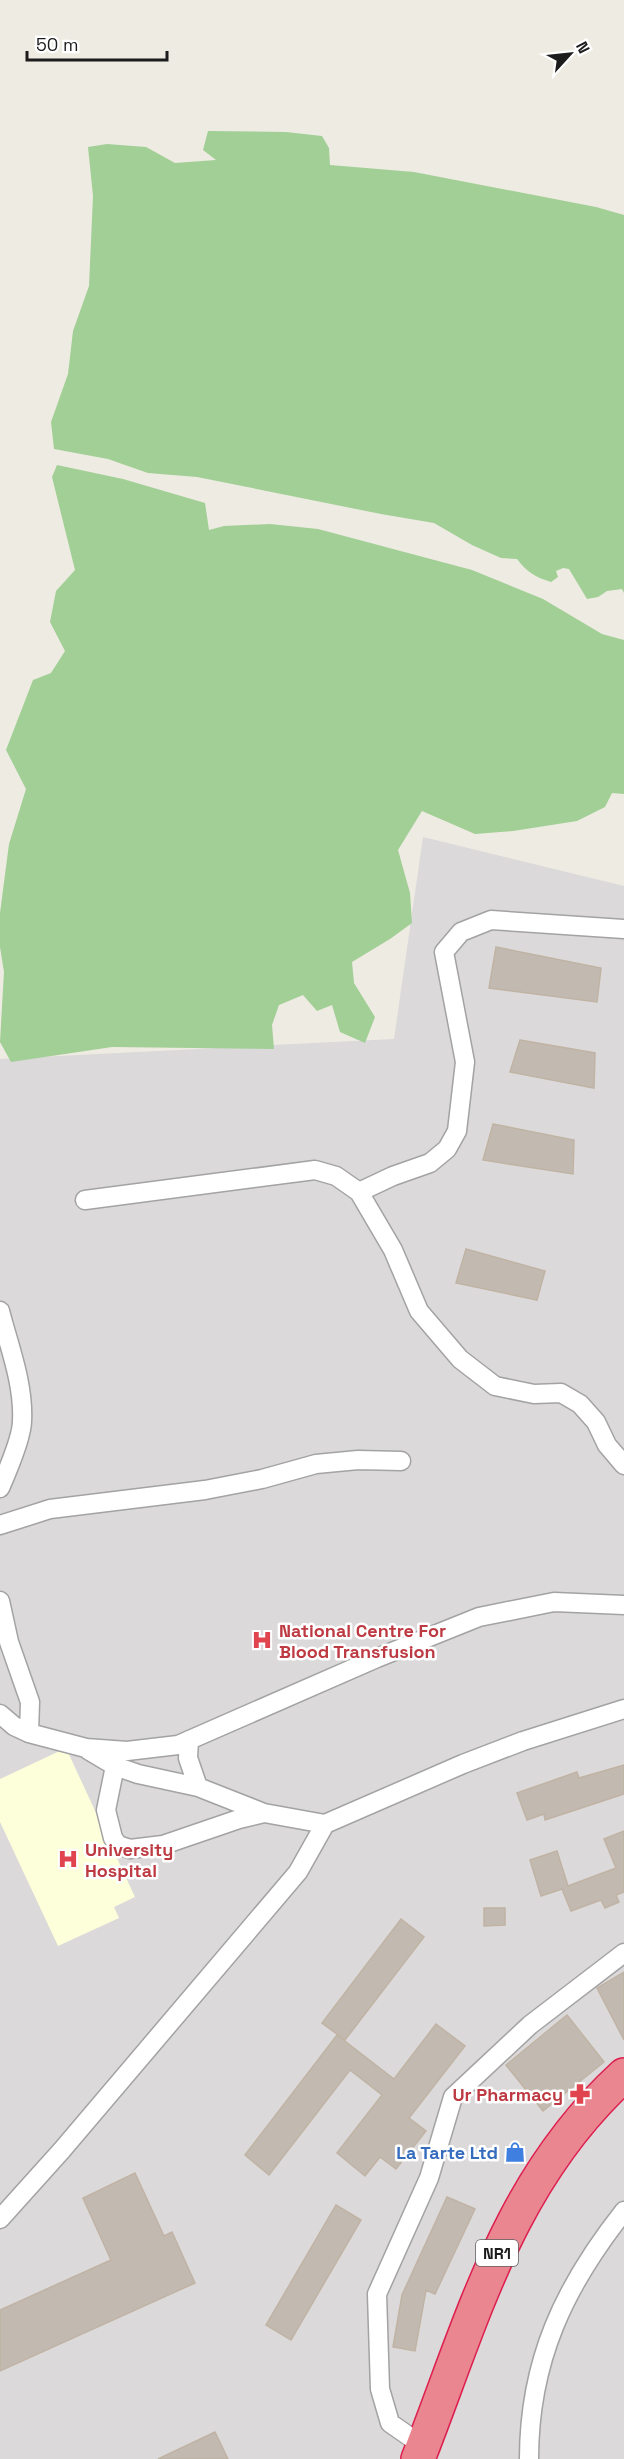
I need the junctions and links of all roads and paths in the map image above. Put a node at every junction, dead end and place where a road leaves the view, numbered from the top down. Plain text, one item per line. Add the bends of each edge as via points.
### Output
1 (624, 928) edge
2 (359, 1192) junction
3 (85, 1200) dead end
4 (0, 1311) edge
5 (401, 1461) dead end
6 (624, 1465) edge
7 (0, 1488) edge
8 (0, 1525) edge
9 (0, 1601) edge
10 (624, 1605) edge
11 (624, 1709) edge
12 (0, 1714) edge
13 (29, 1733) junction
14 (189, 1740) junction
15 (86, 1748) junction
16 (115, 1766) junction
17 (198, 1787) junction
18 (264, 1813) junction
19 (325, 1824) junction
20 (624, 1953) edge
21 (624, 2076) edge
22 (624, 2211) edge
23 (0, 2219) edge
24 (420, 2453) edge
25 (529, 2459) edge

1 - 2 street via 491,920 461,932 444,952 465,1062 457,1131 447,1149 430,1162
2 - 3 street via 336,1176 315,1170
2 - 6 street via 393,1250 419,1311 460,1359 495,1386 534,1394 561,1393 580,1404
4 - 7 street via 18,1378 23,1422
5 - 8 street via 316,1464 205,1490 50,1509
9 - 13 street via 9,1642 30,1702
10 - 14 street via 554,1602 479,1617
11 - 19 street via 463,1764
12 - 13 street
13 - 15 street
14 - 15 street via 128,1751
14 - 17 street via 188,1758
15 - 16 street
16 - 17 street
16 - 18 street via 106,1810 113,1838 118,1845 130,1849 163,1845
17 - 18 street
18 - 19 street
19 - 23 street via 298,1872
20 - 24 street via 530,2025 453,2097 429,2178 377,2294 380,2389 390,2423
21 - 24 highway, NR1 via 568,2137 516,2215 495,2256
22 - 25 street via 576,2277 552,2328 536,2381

